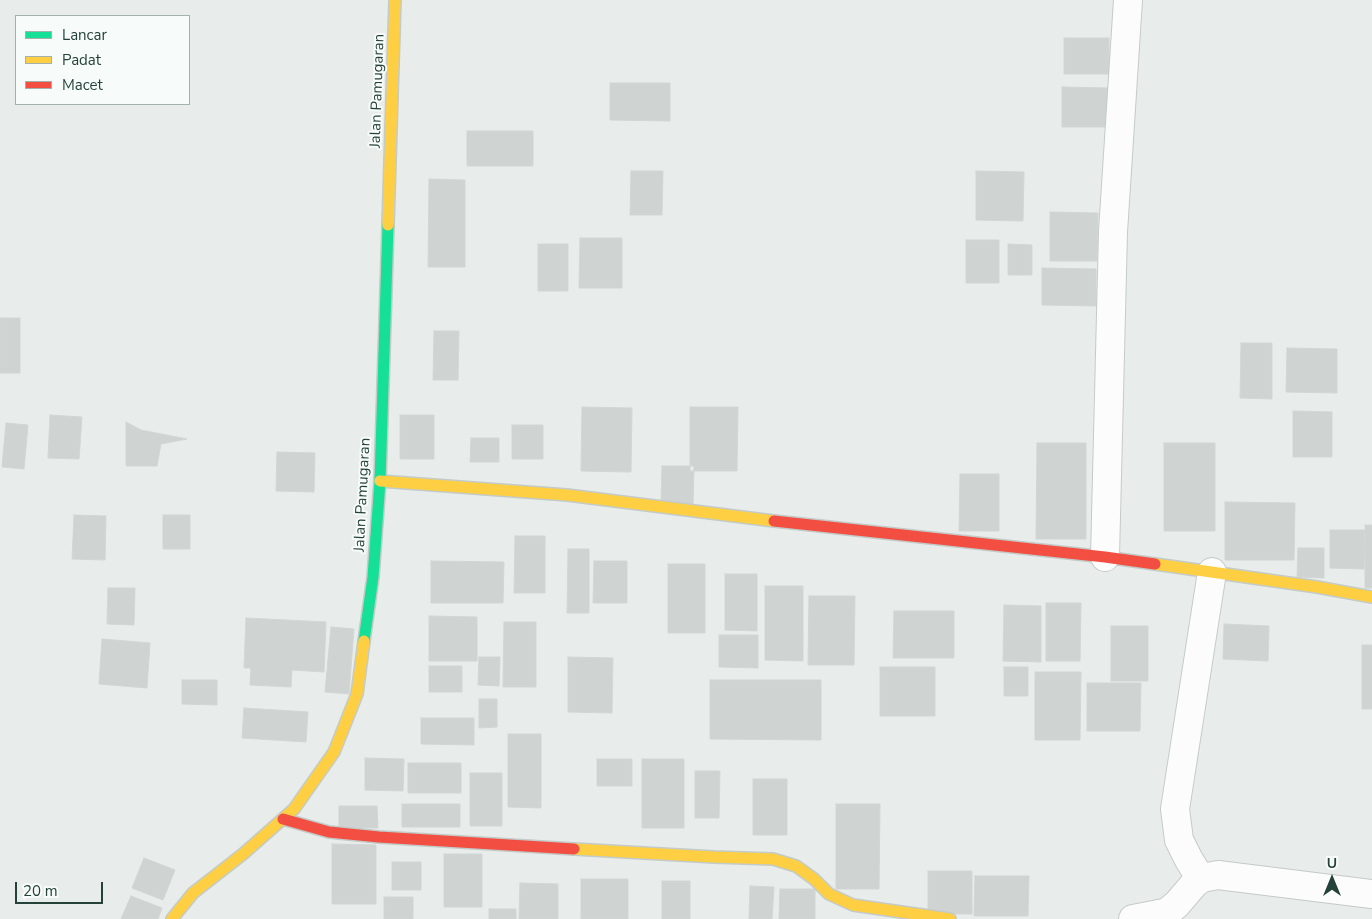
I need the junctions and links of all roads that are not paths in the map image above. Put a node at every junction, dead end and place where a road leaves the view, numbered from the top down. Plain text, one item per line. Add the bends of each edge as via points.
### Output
1 (395, 0) edge
2 (1128, 0) edge
3 (380, 481) junction
4 (1105, 557) junction
5 (1212, 572) junction
6 (1372, 597) edge
7 (283, 819) junction
8 (1201, 879) junction
9 (1372, 894) edge
10 (172, 919) edge
11 (950, 919) edge
12 (1133, 919) edge

1 - 3 street, Jalan Pamugaran
2 - 4 street via 1113,232
3 - 4 street via 567,495
3 - 7 street, Jalan Pamugaran via 373,577 357,694 334,752 294,809
4 - 5 street
5 - 6 street
5 - 8 street via 1175,809 1179,840
7 - 10 street, Jalan Pamugaran via 193,893
7 - 11 street via 329,832 378,837 773,859 796,866 829,894 854,905
8 - 9 street via 1218,875
8 - 12 street via 1170,910

